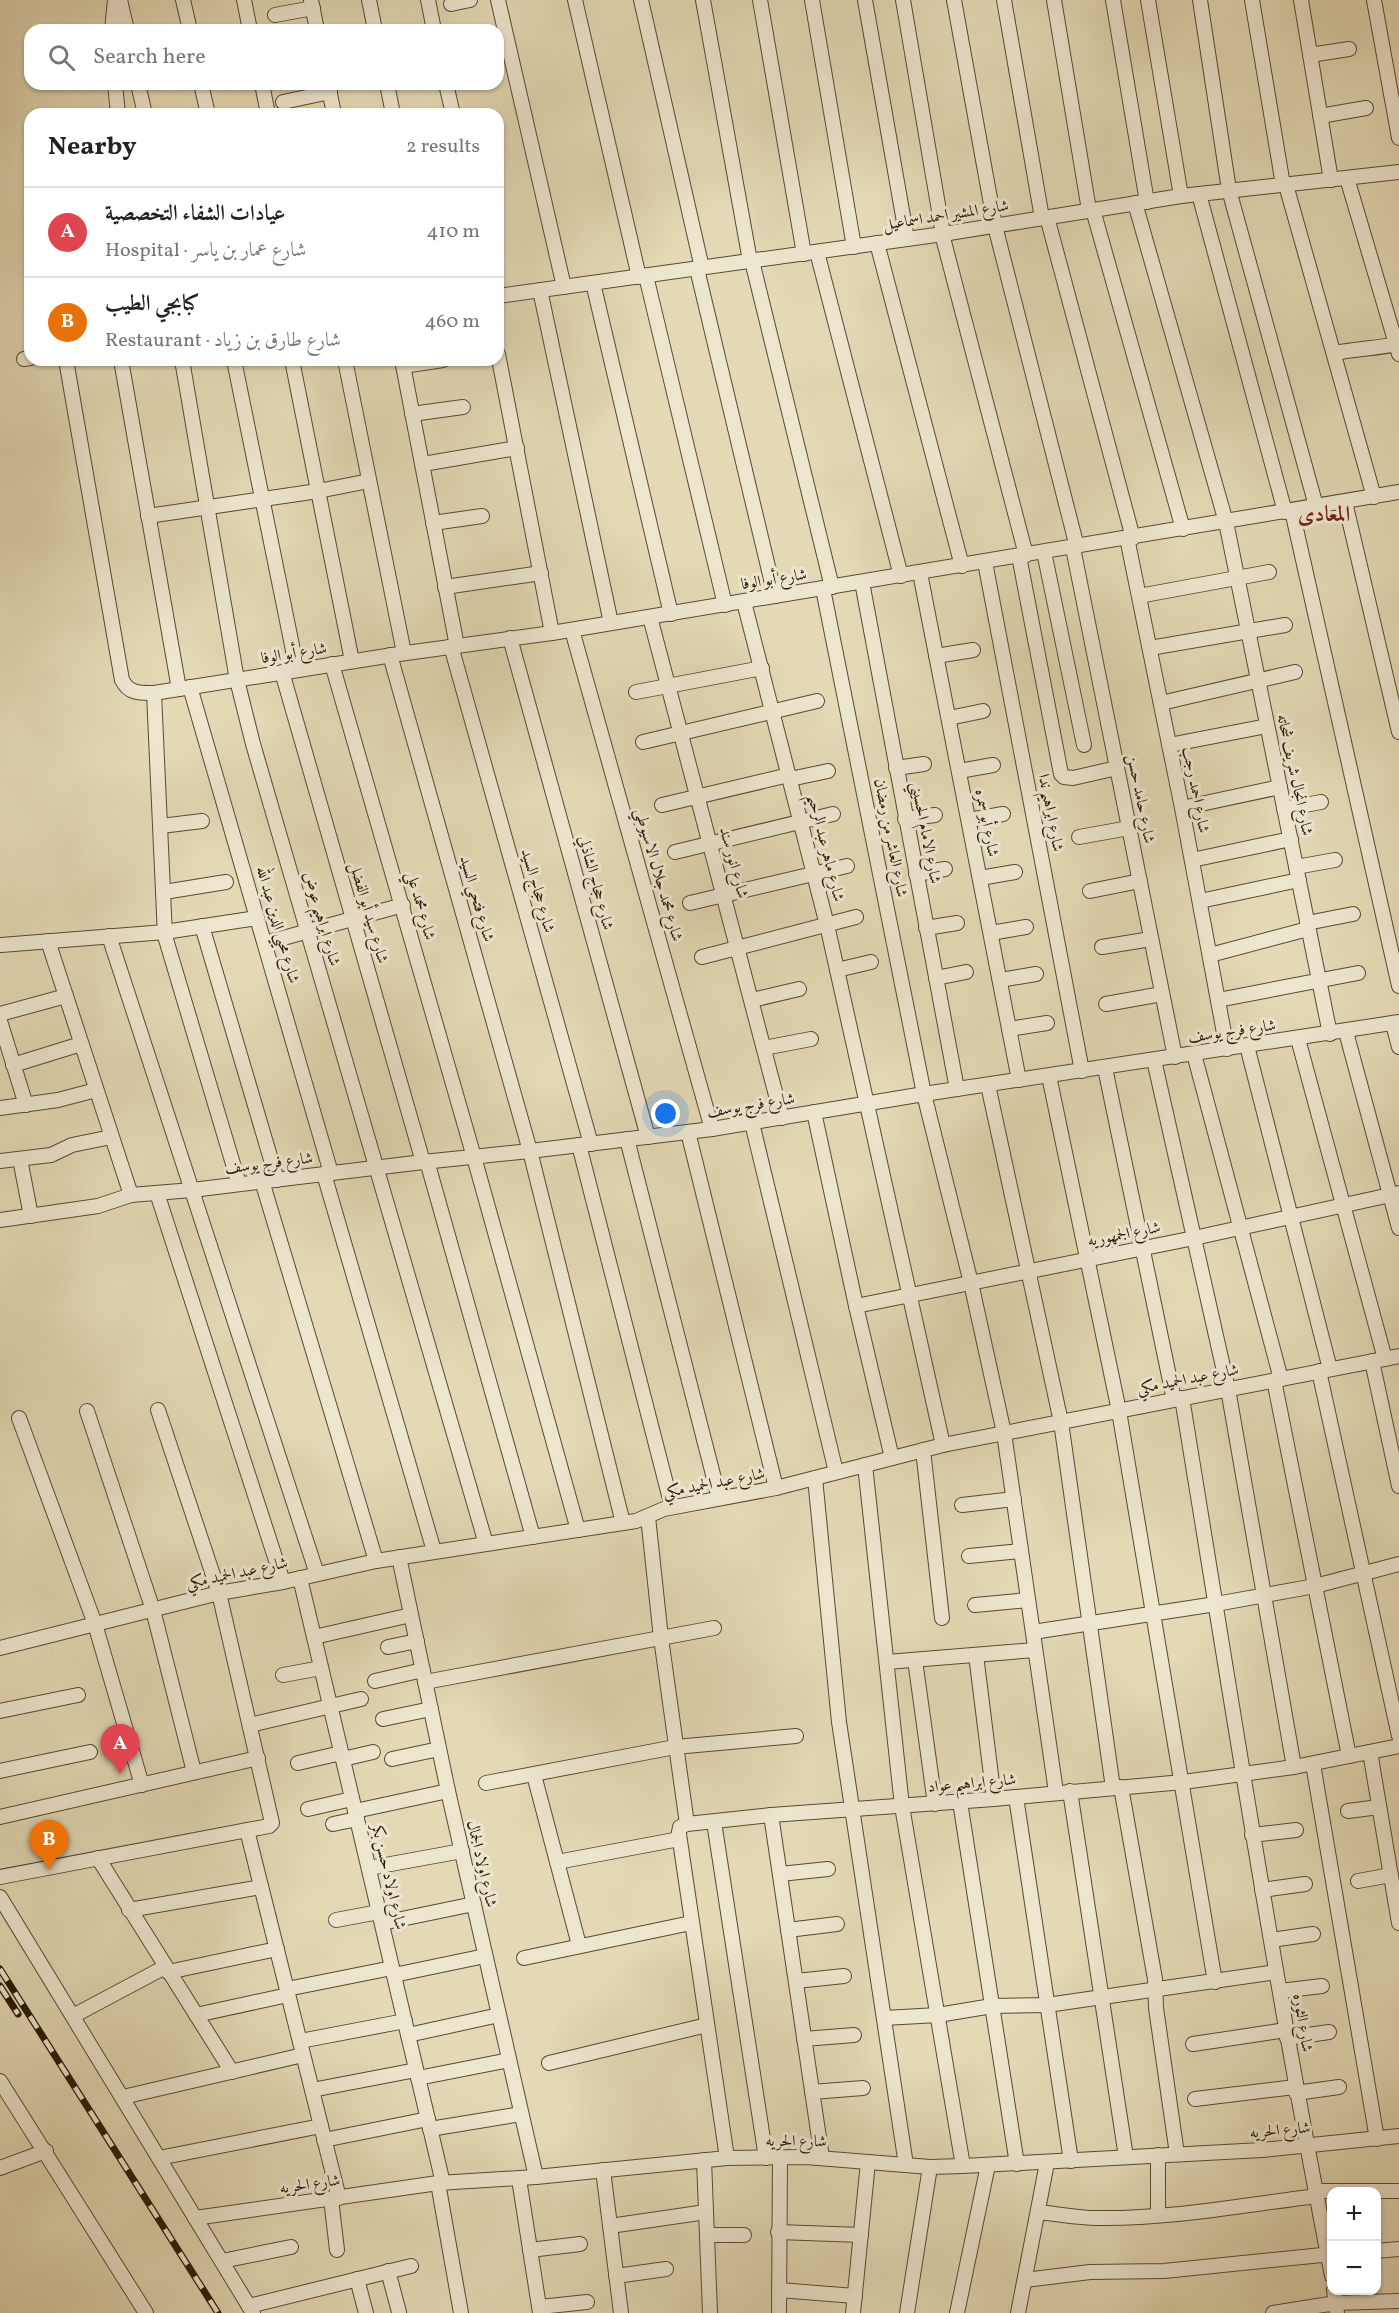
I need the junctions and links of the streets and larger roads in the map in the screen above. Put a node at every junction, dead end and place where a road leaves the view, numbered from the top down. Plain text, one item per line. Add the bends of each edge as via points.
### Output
1 (115, 0) edge
2 (120, 0) edge
3 (183, 0) edge
4 (244, 0) edge
5 (369, 0) edge
6 (428, 0) edge
7 (471, 0) edge
8 (498, 0) edge
9 (575, 0) edge
10 (641, 0) edge
11 (703, 0) edge
12 (760, 0) edge
13 (812, 0) edge
14 (864, 0) edge
15 (903, 0) edge
16 (954, 0) edge
17 (1004, 0) edge
18 (1054, 0) edge
19 (1113, 0) edge
20 (1148, 0) edge
21 (1200, 0) edge
22 (1252, 0) edge
23 (1300, 0) edge
24 (1374, 0) edge
25 (312, 4) edge
26 (451, 4) dead end
27 (275, 15) dead end
28 (113, 24) edge
29 (126, 24) edge
30 (189, 24) edge
31 (249, 24) edge
32 (316, 24) edge
33 (374, 24) edge
34 (433, 24) edge
35 (504, 24) edge
36 (504, 26) edge
37 (1349, 49) dead end
38 (1310, 55) junction
39 (116, 90) edge
40 (139, 90) edge
41 (202, 90) edge
42 (263, 90) edge
43 (322, 90) edge
44 (329, 90) edge
45 (388, 90) edge
46 (447, 90) edge
47 (283, 102) dead end
48 (117, 108) edge
49 (144, 108) edge
50 (207, 108) edge
51 (267, 108) edge
52 (333, 108) edge
53 (392, 108) edge
54 (452, 108) edge
55 (1366, 108) dead end
56 (1320, 116) junction
57 (1399, 138) edge
58 (1399, 172) edge
59 (1347, 178) junction
60 (1331, 180) junction
61 (1285, 184) junction
62 (1229, 190) junction
63 (1199, 194) junction
64 (1182, 195) junction
65 (1141, 203) junction
66 (1091, 210) junction
67 (1044, 218) junction
68 (995, 226) junction
69 (943, 234) junction
70 (907, 239) junction
71 (877, 243) junction
72 (854, 247) junction
73 (810, 253) junction
74 (751, 261) junction
75 (699, 268) junction
76 (643, 276) junction
77 (593, 283) junction
78 (564, 287) junction
79 (540, 290) junction
80 (504, 295) edge
81 (1398, 347) edge
82 (1334, 353) junction
83 (67, 366) edge
84 (122, 366) edge
85 (183, 366) edge
86 (235, 366) edge
87 (293, 366) edge
88 (346, 366) edge
89 (403, 366) edge
90 (500, 366) edge
91 (463, 407) dead end
92 (412, 414) junction
93 (517, 448) junction
94 (423, 464) junction
95 (369, 481) junction
96 (318, 492) junction
97 (1398, 495) edge
98 (1374, 497) junction
99 (262, 499) junction
100 (1345, 502) junction
101 (1316, 506) junction
102 (207, 507) junction
103 (1288, 511) junction
104 (148, 516) junction
105 (482, 516) dead end
106 (1226, 522) junction
107 (433, 523) junction
108 (1183, 529) junction
109 (1130, 538) junction
110 (1075, 547) junction
111 (1044, 552) junction
112 (1022, 556) junction
113 (985, 562) junction
114 (962, 566) junction
115 (1269, 572) dead end
116 (540, 573) junction
117 (920, 573) junction
118 (901, 576) junction
119 (1238, 578) junction
120 (862, 582) junction
121 (446, 587) junction
122 (828, 588) junction
123 (775, 596) junction
124 (1139, 596) junction
125 (744, 602) junction
126 (725, 605) junction
127 (671, 614) junction
128 (650, 617) junction
129 (611, 623) junction
130 (1285, 625) dead end
131 (572, 630) junction
132 (1248, 631) junction
133 (552, 633) junction
134 (510, 638) junction
135 (454, 646) junction
136 (1150, 648) junction
137 (973, 650) dead end
138 (404, 653) junction
139 (390, 655) junction
140 (936, 656) junction
141 (352, 661) junction
142 (332, 664) junction
143 (762, 668) junction
144 (297, 670) junction
145 (282, 672) junction
146 (1295, 672) dead end
147 (237, 680) junction
148 (1258, 681) junction
149 (669, 686) junction
150 (185, 688) junction
151 (636, 692) dead end
152 (154, 693) junction
153 (817, 701) dead end
154 (1161, 703) junction
155 (773, 711) junction
156 (983, 711) dead end
157 (949, 718) junction
158 (1267, 726) junction
159 (1399, 732) edge
160 (682, 733) junction
161 (643, 742) dead end
162 (1084, 745) dead end
163 (1169, 745) junction
164 (924, 764) dead end
165 (993, 765) dead end
166 (896, 768) junction
167 (1117, 768) junction
168 (828, 771) dead end
169 (959, 771) junction
170 (790, 777) junction
171 (1280, 787) junction
172 (698, 796) junction
173 (1321, 801) dead end
174 (662, 805) dead end
175 (1182, 808) junction
176 (1284, 809) junction
177 (833, 814) dead end
178 (1003, 814) dead end
179 (935, 815) dead end
180 (905, 819) junction
181 (969, 819) junction
182 (202, 821) dead end
183 (801, 822) junction
184 (161, 826) junction
185 (1129, 828) junction
186 (1079, 837) dead end
187 (1291, 839) junction
188 (711, 843) junction
189 (675, 852) dead end
190 (1192, 860) junction
191 (1335, 860) dead end
192 (847, 867) dead end
193 (945, 869) dead end
194 (1015, 872) dead end
195 (1298, 873) junction
196 (814, 874) junction
197 (916, 874) junction
198 (980, 878) junction
199 (1140, 881) junction
200 (226, 882) dead end
201 (1090, 891) dead end
202 (164, 892) junction
203 (725, 895) junction
204 (1200, 901) junction
205 (690, 903) dead end
206 (402, 905) junction
207 (1353, 914) dead end
208 (856, 917) dead end
209 (257, 918) junction
210 (352, 920) junction
211 (957, 923) dead end
212 (827, 925) junction
213 (202, 926) junction
214 (1308, 926) junction
215 (1026, 927) dead end
216 (926, 928) junction
217 (165, 932) junction
218 (308, 932) junction
219 (991, 933) junction
220 (109, 936) junction
221 (1151, 939) junction
222 (48, 941) junction
223 (264, 943) junction
224 (0, 945) edge
225 (739, 947) junction
226 (1102, 947) dead end
227 (1210, 955) junction
228 (702, 957) dead end
229 (871, 962) dead end
230 (837, 970) junction
231 (966, 972) dead end
232 (1358, 973) dead end
233 (1036, 974) dead end
234 (936, 978) junction
235 (1000, 980) junction
236 (1319, 980) junction
237 (1399, 986) edge
238 (800, 988) dead end
239 (1162, 994) junction
240 (66, 996) junction
241 (752, 999) junction
242 (1218, 999) junction
243 (1106, 1004) dead end
244 (0, 1014) edge
245 (0, 1021) edge
246 (1047, 1023) dead end
247 (1396, 1023) edge
248 (1010, 1029) junction
249 (1346, 1032) junction
250 (1330, 1034) junction
251 (811, 1039) dead end
252 (1298, 1039) junction
253 (81, 1044) junction
254 (1247, 1046) junction
255 (1399, 1047) edge
256 (764, 1048) junction
257 (1227, 1049) junction
258 (1194, 1054) junction
259 (1175, 1057) junction
260 (1154, 1060) junction
261 (13, 1065) junction
262 (1105, 1068) junction
263 (1082, 1071) junction
264 (1049, 1076) junction
265 (1019, 1080) junction
266 (988, 1085) junction
267 (957, 1089) junction
268 (96, 1090) junction
269 (924, 1094) junction
270 (868, 1104) junction
271 (26, 1105) junction
272 (0, 1108) edge
273 (814, 1112) junction
274 (782, 1118) junction
275 (752, 1123) junction
276 (712, 1129) junction
277 (688, 1132) junction
278 (111, 1137) junction
279 (648, 1137) junction
280 (627, 1139) junction
281 (585, 1145) junction
282 (530, 1152) junction
283 (474, 1157) junction
284 (20, 1159) junction
285 (0, 1161) edge
286 (425, 1161) junction
287 (376, 1167) junction
288 (328, 1173) junction
289 (269, 1180) junction
290 (239, 1184) junction
291 (192, 1190) junction
292 (157, 1193) junction
293 (1395, 1194) edge
294 (131, 1195) junction
295 (1343, 1205) junction
296 (32, 1216) junction
297 (1291, 1217) junction
298 (0, 1220) edge
299 (1241, 1228) junction
300 (1399, 1228) edge
301 (1194, 1238) junction
302 (1142, 1248) junction
303 (1088, 1260) junction
304 (1029, 1271) junction
305 (971, 1283) junction
306 (911, 1295) junction
307 (856, 1306) junction
308 (1399, 1356) edge
309 (1378, 1360) junction
310 (1325, 1370) junction
311 (1278, 1380) junction
312 (1228, 1389) junction
313 (1178, 1399) junction
314 (158, 1410) dead end
315 (87, 1411) dead end
316 (1119, 1411) junction
317 (19, 1418) dead end
318 (1061, 1422) junction
319 (1004, 1433) junction
320 (943, 1445) junction
321 (923, 1450) junction
322 (892, 1458) junction
323 (865, 1465) junction
324 (836, 1473) junction
325 (815, 1478) junction
326 (1399, 1486) edge
327 (776, 1488) junction
328 (719, 1497) junction
329 (1014, 1499) junction
330 (962, 1505) dead end
331 (672, 1507) junction
332 (648, 1517) junction
333 (623, 1523) junction
334 (578, 1530) junction
335 (533, 1537) junction
336 (486, 1544) junction
337 (434, 1551) junction
338 (1021, 1551) junction
339 (969, 1556) dead end
340 (399, 1557) junction
341 (376, 1561) junction
342 (1399, 1564) edge
343 (1364, 1573) junction
344 (317, 1574) junction
345 (300, 1578) junction
346 (283, 1582) junction
347 (1315, 1586) junction
348 (219, 1593) junction
349 (1263, 1596) junction
350 (1028, 1600) junction
351 (1216, 1604) junction
352 (975, 1605) dead end
353 (153, 1610) junction
354 (1153, 1613) junction
355 (411, 1615) junction
356 (942, 1618) dead end
357 (1090, 1623) junction
358 (95, 1624) junction
359 (714, 1628) dead end
360 (1033, 1632) junction
361 (314, 1637) junction
362 (661, 1638) junction
363 (417, 1641) junction
364 (388, 1647) dead end
365 (0, 1648) edge
366 (1035, 1650) junction
367 (976, 1655) junction
368 (915, 1660) junction
369 (887, 1662) junction
370 (321, 1668) junction
371 (283, 1675) dead end
372 (424, 1676) junction
373 (375, 1681) dead end
374 (78, 1695) dead end
375 (361, 1699) dead end
376 (330, 1707) junction
377 (431, 1709) junction
378 (0, 1711) edge
379 (383, 1719) dead end
380 (250, 1725) junction
381 (796, 1736) dead end
382 (1399, 1736) edge
383 (1399, 1746) edge
384 (675, 1747) junction
385 (439, 1749) junction
386 (90, 1752) dead end
387 (373, 1752) dead end
388 (1370, 1752) junction
389 (342, 1756) junction
390 (1349, 1756) junction
391 (258, 1758) junction
392 (392, 1759) dead end
393 (298, 1763) dead end
394 (1313, 1764) junction
395 (1294, 1767) junction
396 (0, 1771) edge
397 (195, 1772) junction
398 (534, 1775) junction
399 (1242, 1775) junction
400 (1183, 1782) junction
401 (486, 1783) dead end
402 (142, 1785) junction
403 (1117, 1787) junction
404 (448, 1791) junction
405 (1063, 1792) junction
406 (1016, 1797) junction
407 (994, 1799) junction
408 (960, 1802) junction
409 (935, 1804) junction
410 (902, 1806) junction
411 (1379, 1807) junction
412 (308, 1809) dead end
413 (853, 1809) junction
414 (355, 1810) junction
415 (1348, 1812) dead end
416 (771, 1815) junction
417 (0, 1817) edge
418 (714, 1822) junction
419 (333, 1824) dead end
420 (683, 1829) junction
421 (247, 1830) junction
422 (1296, 1830) dead end
423 (1252, 1835) junction
424 (462, 1851) junction
425 (98, 1858) junction
426 (557, 1862) junction
427 (369, 1868) junction
428 (828, 1869) dead end
429 (780, 1874) junction
430 (1391, 1875) junction
431 (0, 1877) edge
432 (1358, 1881) dead end
433 (1305, 1884) dead end
434 (261, 1887) junction
435 (1262, 1890) junction
436 (0, 1897) edge
437 (474, 1904) junction
438 (129, 1910) junction
439 (380, 1918) junction
440 (336, 1920) dead end
441 (691, 1923) junction
442 (1399, 1923) edge
443 (837, 1924) dead end
444 (788, 1930) junction
445 (1313, 1934) dead end
446 (1271, 1940) junction
447 (579, 1946) junction
448 (277, 1949) junction
449 (485, 1956) junction
450 (524, 1958) dead end
451 (167, 1970) junction
452 (393, 1971) junction
453 (1276, 1972) junction
454 (844, 1976) dead end
455 (796, 1981) junction
456 (1215, 1982) junction
457 (1322, 1986) dead end
458 (1155, 1991) junction
459 (1280, 1991) junction
460 (287, 1992) junction
461 (1102, 1998) junction
462 (1047, 2005) junction
463 (992, 2006) junction
464 (196, 2015) junction
465 (499, 2015) junction
466 (938, 2015) junction
467 (73, 2016) junction
468 (884, 2018) junction
469 (707, 2025) junction
470 (406, 2028) junction
471 (1329, 2032) dead end
472 (1287, 2034) junction
473 (854, 2035) dead end
474 (804, 2039) junction
475 (300, 2041) junction
476 (1193, 2044) dead end
477 (303, 2055) junction
478 (509, 2060) junction
479 (549, 2063) dead end
480 (232, 2072) junction
481 (417, 2074) junction
482 (0, 2081) edge
483 (1339, 2087) dead end
484 (862, 2088) dead end
485 (312, 2090) junction
486 (1296, 2090) junction
487 (812, 2092) junction
488 (123, 2097) junction
489 (1195, 2099) dead end
490 (521, 2114) junction
491 (429, 2124) junction
492 (323, 2133) junction
493 (1399, 2136) edge
494 (1377, 2139) junction
495 (1307, 2145) junction
496 (45, 2151) junction
497 (1177, 2154) junction
498 (1158, 2155) junction
499 (773, 2157) junction
500 (1126, 2157) junction
501 (159, 2158) junction
502 (727, 2158) junction
503 (822, 2158) junction
504 (704, 2160) junction
505 (1071, 2161) junction
506 (868, 2162) junction
507 (1047, 2163) junction
508 (1017, 2164) junction
509 (906, 2165) junction
510 (988, 2165) junction
511 (963, 2166) junction
512 (930, 2167) junction
513 (0, 2168) edge
514 (603, 2170) junction
515 (536, 2177) junction
516 (519, 2179) junction
517 (441, 2183) junction
518 (1399, 2190) edge
519 (1316, 2194) junction
520 (335, 2199) junction
521 (1039, 2211) junction
522 (706, 2212) junction
523 (1158, 2215) junction
524 (195, 2218) junction
525 (610, 2226) junction
526 (778, 2232) junction
527 (707, 2235) junction
528 (744, 2235) dead end
529 (861, 2235) junction
530 (580, 2244) dead end
531 (1327, 2245) edge
532 (291, 2247) dead end
533 (337, 2250) dead end
534 (530, 2250) junction
535 (1399, 2250) edge
536 (1381, 2251) edge
537 (1327, 2254) edge
538 (222, 2261) junction
539 (411, 2266) dead end
540 (666, 2269) dead end
541 (388, 2271) junction
542 (616, 2276) junction
543 (357, 2279) junction
544 (1025, 2280) junction
545 (779, 2290) junction
546 (855, 2296) junction
547 (1399, 2301) edge
548 (587, 2302) dead end
549 (1336, 2302) edge
550 (251, 2309) edge
551 (540, 2310) edge
552 (399, 2312) edge
553 (146, 2313) edge
554 (366, 2313) edge
555 (461, 2313) edge
556 (621, 2313) edge
557 (710, 2313) edge
558 (779, 2313) edge
559 (853, 2313) edge
560 (907, 2313) edge
561 (957, 2313) edge
562 (1018, 2313) edge
563 (1273, 2313) edge

1 - 28 street
2 - 29 street
3 - 30 street
4 - 31 street
5 - 33 street
6 - 34 street
7 - 26 street
8 - 35 street
9 - 76 street
10 - 75 street
11 - 74 street, شارع العاشر من رمضان
12 - 73 street
13 - 72 street
14 - 70 street
15 - 69 street
16 - 68 street, شارع حامد حسن
17 - 67 street, شارع احمد رجب
18 - 66 street
19 - 65 street, شارع انجال شريف شحاته
20 - 64 street
21 - 62 street
22 - 61 street
23 - 38 street
24 - 57 street
25 - 27 street
25 - 32 street
36 - 78 street
37 - 38 street
38 - 56 street
39 - 48 street
40 - 49 street
41 - 50 street
42 - 51 street
43 - 47 street
44 - 52 street
45 - 53 street
46 - 54 street
55 - 56 street
56 - 60 street
58 - 59 street, شارع المشير احمد اسماعيل
59 - 60 street, شارع المشير احمد اسماعيل
59 - 81 street
60 - 61 street, شارع المشير احمد اسماعيل
61 - 62 street, شارع المشير احمد اسماعيل
61 - 82 street
62 - 63 street, شارع المشير احمد اسماعيل
62 - 101 street
63 - 64 street, شارع المشير احمد اسماعيل
63 - 103 street
64 - 65 street, شارع المشير احمد اسماعيل
65 - 66 street, شارع المشير احمد اسماعيل
65 - 106 street, شارع انجال شريف شحاته
66 - 67 street, شارع المشير احمد اسماعيل
66 - 108 street
67 - 68 street, شارع المشير احمد اسماعيل
67 - 109 street, شارع احمد رجب
68 - 69 street, شارع المشير احمد اسماعيل
68 - 110 street, شارع حامد حسن
69 - 70 street, شارع المشير احمد اسماعيل
69 - 112 street
70 - 71 street, شارع المشير احمد اسماعيل
71 - 72 street, شارع المشير احمد اسماعيل
71 - 114 street
72 - 73 street, شارع المشير احمد اسماعيل
73 - 74 street, شارع المشير احمد اسماعيل
73 - 118 street
74 - 75 street, شارع المشير احمد اسماعيل
74 - 122 street, شارع العاشر من رمضان
75 - 76 street, شارع المشير احمد اسماعيل
75 - 123 street
76 - 77 street, شارع المشير احمد اسماعيل
76 - 126 street
77 - 78 street, شارع المشير احمد اسماعيل
77 - 127 street
78 - 79 street, شارع المشير احمد اسماعيل
79 - 80 street, شارع المشير احمد اسماعيل
79 - 129 street
81 - 82 street
82 - 98 street
83 - 152 street via 122,680 131,691
84 - 104 street, شارع محيي الدين عبد الله
85 - 102 street, شارع ابراهيم عوض
86 - 99 street
87 - 96 street
88 - 95 street
89 - 92 street, شارع حجاج السيد
90 - 93 street
91 - 92 street
92 - 94 street, شارع حجاج السيد
93 - 94 street
93 - 116 street
94 - 107 street, شارع حجاج السيد
95 - 96 street
95 - 138 street
96 - 99 street
96 - 141 street
97 - 98 street, شارع أبو الوفا
98 - 100 street, شارع أبو الوفا
99 - 102 street
99 - 144 street
100 - 101 street, شارع أبو الوفا
100 - 159 street
101 - 103 street, شارع أبو الوفا
102 - 104 street
102 - 147 street, شارع ابراهيم عوض
103 - 106 street, شارع أبو الوفا
103 - 237 street
104 - 150 street, شارع محيي الدين عبد الله
105 - 107 street
106 - 108 street, شارع أبو الوفا
106 - 119 street, شارع انجال شريف شحاته
107 - 121 street, شارع حجاج السيد
108 - 109 street, شارع أبو الوفا
109 - 110 street, شارع أبو الوفا
109 - 124 street, شارع احمد رجب
110 - 111 street, شارع أبو الوفا
110 - 167 street, شارع حامد حسن
111 - 112 street, شارع أبو الوفا
111 - 162 street
112 - 113 street, شارع أبو الوفا
112 - 167 street via 1061,774 1073,778
113 - 114 street, شارع أبو الوفا
113 - 263 street, شارع ابراهيم ندا
114 - 117 street, شارع أبو الوفا
115 - 119 street
116 - 121 street
116 - 133 street
117 - 118 street, شارع أبو الوفا
117 - 140 street, شارع أبو سمره
118 - 120 street, شارع أبو الوفا
119 - 124 street
119 - 132 street, شارع انجال شريف شحاته
120 - 122 street, شارع أبو الوفا
120 - 166 street, شارع الامام الحسيني
121 - 135 street, شارع حجاج السيد
122 - 123 street, شارع أبو الوفا
122 - 269 street, شارع العاشر من رمضان
123 - 125 street, شارع أبو الوفا
124 - 136 street, شارع احمد رجب
125 - 126 street, شارع أبو الوفا
125 - 143 street, شارع ماهر عبد الرحيم
126 - 127 street, شارع أبو الوفا
127 - 128 street, شارع أبو الوفا
128 - 129 street, شارع أبو الوفا
128 - 149 street, شارع انور سند
129 - 131 street, شارع أبو الوفا
130 - 132 street
131 - 133 street, شارع أبو الوفا
131 - 276 street, شارع محمد جلال الاسيوطي
132 - 136 street
132 - 148 street, شارع انجال شريف شحاته
133 - 134 street, شارع أبو الوفا
134 - 135 street, شارع أبو الوفا
134 - 279 street, شارع حجاج الشاذلي
135 - 138 street, شارع أبو الوفا
135 - 281 street, شارع حجاج السيد
136 - 154 street, شارع احمد رجب
137 - 140 street
138 - 139 street, شارع أبو الوفا
139 - 141 street, شارع أبو الوفا
139 - 282 street, شارع فتحي السيد
140 - 157 street, شارع أبو سمره
141 - 142 street, شارع أبو الوفا
142 - 144 street, شارع أبو الوفا
142 - 206 street, شارع محمد علي
143 - 149 street
143 - 155 street, شارع ماهر عبد الرحيم
144 - 145 street, شارع أبو الوفا
145 - 147 street, شارع أبو الوفا
145 - 210 street, شارع سيد أبو الفضل
146 - 148 street
147 - 150 street, شارع أبو الوفا
147 - 218 street, شارع ابراهيم عوض
148 - 154 street
148 - 158 street, شارع انجال شريف شحاته
149 - 151 street
149 - 160 street, شارع انور سند
150 - 152 street, شارع أبو الوفا
150 - 209 street, شارع محيي الدين عبد الله
152 - 184 street
153 - 155 street
154 - 163 street, شارع احمد رجب
155 - 160 street
155 - 170 street, شارع ماهر عبد الرحيم
156 - 157 street
157 - 169 street, شارع أبو سمره
158 - 163 street
158 - 171 street, شارع انجال شريف شحاته
160 - 161 street
160 - 172 street, شارع انور سند
163 - 175 street, شارع احمد رجب
164 - 166 street
165 - 169 street
166 - 180 street, شارع الامام الحسيني
167 - 185 street, شارع حامد حسن
168 - 170 street
169 - 181 street, شارع أبو سمره
170 - 172 street
170 - 183 street, شارع ماهر عبد الرحيم
171 - 175 street
171 - 176 street, شارع انجال شريف شحاته
172 - 174 street
172 - 188 street, شارع انور سند
173 - 176 street
175 - 190 street, شارع احمد رجب
176 - 187 street, شارع انجال شريف شحاته
177 - 183 street
178 - 181 street
179 - 180 street
180 - 197 street, شارع الامام الحسيني
181 - 198 street, شارع أبو سمره
182 - 184 street
183 - 188 street
183 - 196 street, شارع ماهر عبد الرحيم
184 - 202 street
185 - 186 street
185 - 199 street, شارع حامد حسن
187 - 190 street
187 - 195 street, شارع انجال شريف شحاته
188 - 189 street
188 - 203 street, شارع انور سند
190 - 204 street, شارع احمد رجب
191 - 195 street
192 - 196 street
193 - 197 street
194 - 198 street
195 - 204 street
195 - 214 street, شارع انجال شريف شحاته
196 - 203 street
196 - 212 street, شارع ماهر عبد الرحيم
197 - 216 street, شارع الامام الحسيني
198 - 219 street, شارع أبو سمره
199 - 201 street
199 - 221 street, شارع حامد حسن
200 - 202 street
202 - 217 street
203 - 205 street
203 - 225 street, شارع انور سند
204 - 227 street, شارع احمد رجب
206 - 210 street
206 - 283 street, شارع محمد علي
207 - 214 street
208 - 212 street
209 - 213 street
209 - 223 street, شارع محيي الدين عبد الله
210 - 218 street
210 - 286 street, شارع سيد أبو الفضل
211 - 216 street
212 - 225 street
212 - 230 street, شارع ماهر عبد الرحيم
213 - 217 street
213 - 289 street
214 - 227 street
214 - 236 street, شارع انجال شريف شحاته
215 - 219 street
216 - 234 street, شارع الامام الحسيني
217 - 220 street
217 - 290 street
218 - 223 street
218 - 287 street, شارع ابراهيم عوض
219 - 235 street, شارع أبو سمره
220 - 222 street
220 - 291 street
221 - 226 street
221 - 239 street, شارع حامد حسن
222 - 224 street
222 - 240 street
223 - 288 street, شارع محيي الدين عبد الله
225 - 228 street
225 - 241 street, شارع انور سند
227 - 242 street, شارع احمد رجب
229 - 230 street
230 - 270 street, شارع ماهر عبد الرحيم
231 - 234 street
232 - 236 street
233 - 235 street
234 - 267 street, شارع الامام الحسيني
235 - 248 street, شارع أبو سمره
236 - 242 street
236 - 250 street, شارع انجال شريف شحاته
238 - 241 street
239 - 243 street
239 - 259 street, شارع حامد حسن
240 - 244 street
240 - 253 street
241 - 256 street, شارع انور سند
242 - 257 street, شارع احمد رجب
245 - 261 street
246 - 248 street
247 - 249 street, شارع فرج يوسف
247 - 255 street
248 - 265 street, شارع أبو سمره
249 - 250 street, شارع فرج يوسف
249 - 293 street
250 - 252 street, شارع فرج يوسف
251 - 256 street
252 - 254 street, شارع فرج يوسف
252 - 295 street
253 - 261 street
253 - 268 street
254 - 257 street, شارع فرج يوسف
254 - 297 street
256 - 274 street, شارع انور سند
257 - 258 street, شارع فرج يوسف
258 - 259 street, شارع فرج يوسف
258 - 299 street
259 - 260 street, شارع فرج يوسف
260 - 262 street, شارع فرج يوسف
260 - 301 street
261 - 271 street
262 - 263 street, شارع فرج يوسف
262 - 302 street, شارع الثوره
263 - 264 street, شارع فرج يوسف
264 - 265 street, شارع فرج يوسف
264 - 303 street
265 - 266 street, شارع فرج يوسف
266 - 267 street, شارع فرج يوسف
266 - 304 street
267 - 269 street, شارع فرج يوسف
268 - 271 street
268 - 278 street
269 - 270 street, شارع فرج يوسف
269 - 305 street, شارع العاشر من رمضان
270 - 273 street, شارع فرج يوسف
270 - 306 street, شارع ماهر عبد الرحيم
271 - 272 street
273 - 274 street, شارع فرج يوسف
273 - 307 street
274 - 275 street, شارع فرج يوسف
275 - 276 street, شارع فرج يوسف
275 - 324 street
276 - 277 street, شارع فرج يوسف
277 - 279 street, شارع فرج يوسف
277 - 327 street
278 - 284 street via 72,1145 51,1155
278 - 294 street
279 - 280 street, شارع فرج يوسف
280 - 281 street, شارع فرج يوسف
280 - 328 street
281 - 282 street, شارع فرج يوسف
281 - 331 street, شارع حجاج السيد
282 - 283 street, شارع فرج يوسف
282 - 333 street, شارع فتحي السيد
283 - 286 street, شارع فرج يوسف
283 - 334 street, شارع محمد علي
284 - 285 street
284 - 296 street
286 - 287 street, شارع فرج يوسف
286 - 335 street, شارع سيد أبو الفضل
287 - 288 street, شارع فرج يوسف
287 - 336 street, شارع ابراهيم عوض
288 - 289 street, شارع فرج يوسف
288 - 337 street, شارع محيي الدين عبد الله
289 - 290 street, شارع فرج يوسف
289 - 341 street
290 - 291 street, شارع فرج يوسف
291 - 292 street, شارع فرج يوسف
291 - 344 street
292 - 294 street, شارع فرج يوسف
292 - 346 street
293 - 295 street, شارع الجمهوريه
293 - 300 street
294 - 296 street, شارع فرج يوسف via 98,1206
295 - 297 street, شارع الجمهوريه
295 - 309 street
296 - 298 street, شارع فرج يوسف
297 - 299 street, شارع الجمهوريه
297 - 310 street
299 - 301 street, شارع الجمهوريه
299 - 311 street
301 - 302 street, شارع الجمهوريه
301 - 312 street
302 - 303 street, شارع الجمهوريه
302 - 313 street, شارع الثوره
303 - 304 street, شارع الجمهوريه
303 - 316 street
304 - 305 street, شارع الجمهوريه
304 - 318 street
305 - 306 street, شارع الجمهوريه
305 - 319 street, شارع العاشر من رمضان
306 - 307 street, شارع الجمهوريه
306 - 320 street, شارع ماهر عبد الرحيم
307 - 322 street
308 - 309 street, شارع عبد الحميد مكي
309 - 310 street, شارع عبد الحميد مكي
309 - 326 street
310 - 311 street, شارع عبد الحميد مكي
310 - 343 street
311 - 312 street, شارع عبد الحميد مكي
311 - 347 street
312 - 313 street, شارع عبد الحميد مكي
312 - 349 street
313 - 316 street, شارع عبد الحميد مكي
313 - 351 street, شارع الثوره
314 - 348 street
315 - 353 street
316 - 318 street, شارع عبد الحميد مكي
316 - 354 street
317 - 358 street
318 - 319 street, شارع عبد الحميد مكي
318 - 357 street
319 - 320 street, شارع عبد الحميد مكي
319 - 329 street, شارع العاشر من رمضان
320 - 321 street, شارع عبد الحميد مكي
321 - 322 street, شارع عبد الحميد مكي
321 - 356 street
322 - 323 street, شارع عبد الحميد مكي
323 - 324 street, شارع عبد الحميد مكي
323 - 369 street
324 - 325 street, شارع عبد الحميد مكي
325 - 327 street, شارع عبد الحميد مكي
325 - 413 street via 839,1722
327 - 328 street, شارع عبد الحميد مكي
328 - 331 street, شارع عبد الحميد مكي
329 - 330 street
329 - 338 street, شارع العاشر من رمضان
331 - 332 street, شارع عبد الحميد مكي
332 - 333 street, شارع عبد الحميد مكي
332 - 362 street
333 - 334 street, شارع عبد الحميد مكي
334 - 335 street, شارع عبد الحميد مكي
335 - 336 street, شارع عبد الحميد مكي
336 - 337 street, شارع عبد الحميد مكي
337 - 340 street, شارع عبد الحميد مكي
338 - 339 street
338 - 350 street, شارع العاشر من رمضان
340 - 341 street, شارع عبد الحميد مكي
340 - 355 street, شارع اولاد الجمال
341 - 344 street, شارع عبد الحميد مكي
342 - 343 street
343 - 347 street
343 - 382 street
344 - 345 street, شارع عبد الحميد مكي
345 - 346 street, شارع عبد الحميد مكي
345 - 361 street, شارع اولاد حسن بكر
346 - 348 street, شارع عبد الحميد مكي
347 - 349 street
347 - 390 street
348 - 353 street, شارع عبد الحميد مكي
348 - 380 street
349 - 351 street
349 - 395 street
350 - 352 street
350 - 360 street, شارع العاشر من رمضان
351 - 354 street
351 - 399 street, شارع الثوره
353 - 358 street, شارع عبد الحميد مكي
353 - 397 street
354 - 357 street
354 - 400 street
355 - 361 street
355 - 363 street, شارع اولاد الجمال
357 - 360 street
357 - 403 street
358 - 365 street, شارع عبد الحميد مكي
358 - 402 street
359 - 362 street
360 - 366 street, شارع العاشر من رمضان
361 - 370 street, شارع اولاد حسن بكر
362 - 372 street
362 - 384 street
363 - 364 street
363 - 372 street, شارع اولاد الجمال
366 - 367 street
366 - 405 street, شارع العاشر من رمضان
367 - 368 street
367 - 407 street
368 - 369 street
368 - 409 street
369 - 410 street
370 - 371 street
370 - 376 street, شارع اولاد حسن بكر
372 - 373 street
372 - 377 street, شارع اولاد الجمال
374 - 378 street
375 - 376 street
376 - 380 street
376 - 389 street, شارع اولاد حسن بكر
377 - 379 street
377 - 385 street, شارع اولاد الجمال
380 - 391 street
381 - 384 street
383 - 388 street, شارع ابراهيم عواد
384 - 398 street
384 - 420 street
385 - 392 street
385 - 404 street, شارع اولاد الجمال
386 - 396 street
387 - 389 street
388 - 390 street, شارع ابراهيم عواد
388 - 411 street
389 - 393 street
389 - 414 street, شارع اولاد حسن بكر
390 - 394 street, شارع ابراهيم عواد
391 - 397 street
391 - 421 street via 273,1820 271,1825
394 - 395 street, شارع ابراهيم عواد
394 - 494 street
395 - 399 street, شارع ابراهيم عواد
397 - 402 street
398 - 401 street
398 - 426 street
399 - 400 street, شارع ابراهيم عواد
399 - 423 street, شارع الثوره
400 - 403 street, شارع ابراهيم عواد
400 - 456 street
402 - 417 street
403 - 405 street, شارع ابراهيم عواد
403 - 458 street
404 - 414 street
404 - 424 street, شارع اولاد الجمال
405 - 406 street, شارع ابراهيم عواد
405 - 461 street, شارع العاشر من رمضان
406 - 407 street, شارع ابراهيم عواد
406 - 462 street
407 - 408 street, شارع ابراهيم عواد
408 - 409 street, شارع ابراهيم عواد
408 - 463 street
409 - 410 street, شارع ابراهيم عواد
410 - 413 street, شارع ابراهيم عواد
410 - 466 street
411 - 415 street
411 - 430 street
412 - 414 street
413 - 416 street, شارع ابراهيم عواد
413 - 468 street
414 - 419 street
414 - 427 street, شارع اولاد حسن بكر
416 - 418 street, شارع ابراهيم عواد
416 - 429 street
418 - 420 street, شارع ابراهيم عواد
418 - 499 street
420 - 426 street, شارع ابراهيم عواد via 674,1840
420 - 441 street
421 - 425 street
421 - 434 street
422 - 423 street
423 - 435 street, شارع الثوره
424 - 427 street
424 - 437 street, شارع اولاد الجمال
425 - 431 street
425 - 438 street
426 - 447 street
427 - 439 street, شارع اولاد حسن بكر
428 - 429 street
429 - 444 street
430 - 432 street
430 - 442 street
433 - 435 street
434 - 438 street
434 - 448 street
435 - 446 street, شارع الثوره
436 - 467 street
437 - 439 street
437 - 449 street, شارع اولاد الجمال
438 - 451 street
439 - 440 street
439 - 452 street, شارع اولاد حسن بكر
441 - 447 street
441 - 469 street
443 - 444 street
444 - 455 street
445 - 446 street
446 - 453 street, شارع الثوره
447 - 450 street
448 - 451 street
448 - 460 street
449 - 452 street
449 - 465 street, شارع اولاد الجمال
451 - 464 street
451 - 467 street
452 - 460 street
452 - 470 street, شارع اولاد حسن بكر
453 - 456 street
453 - 459 street, شارع الثوره
454 - 455 street
455 - 474 street
456 - 458 street
457 - 459 street
458 - 461 street
458 - 497 street
459 - 472 street, شارع الثوره
460 - 464 street
460 - 475 street
461 - 462 street
461 - 500 street, شارع العاشر من رمضان
462 - 463 street
462 - 505 street
463 - 466 street
463 - 508 street
464 - 480 street
465 - 470 street
465 - 478 street, شارع اولاد الجمال
466 - 468 street
466 - 511 street
467 - 488 street
468 - 509 street
469 - 479 street
469 - 502 street
470 - 475 street
470 - 481 street, شارع اولاد حسن بكر
471 - 472 street
472 - 476 street
472 - 486 street, شارع الثوره
473 - 474 street
474 - 487 street
475 - 477 street
477 - 480 street
477 - 485 street
478 - 481 street
478 - 490 street, شارع اولاد الجمال
480 - 488 street
481 - 485 street
481 - 491 street, شارع اولاد حسن بكر
482 - 496 street
483 - 486 street
484 - 487 street
485 - 492 street
486 - 489 street
486 - 495 street, شارع الثوره
487 - 503 street
488 - 501 street
490 - 491 street
490 - 515 street, شارع اولاد الجمال
491 - 492 street
491 - 517 street, شارع اولاد حسن بكر
492 - 501 street
492 - 520 street
493 - 494 street, شارع الحريه
494 - 495 street, شارع الحريه
495 - 497 street, شارع الحريه
495 - 519 street, شارع الثوره
496 - 513 street
496 - 553 street
497 - 498 street, شارع الحريه
498 - 500 street, شارع الحريه
498 - 523 street
499 - 502 street, شارع الحريه
499 - 503 street, شارع الحريه
499 - 526 street
500 - 505 street, شارع الحريه
501 - 524 street
502 - 504 street, شارع الحريه
503 - 506 street, شارع الحريه
504 - 514 street, شارع الحريه
504 - 522 street
505 - 507 street, شارع الحريه
506 - 509 street, شارع الحريه
506 - 529 street
507 - 508 street, شارع الحريه
507 - 521 street
508 - 510 street, شارع الحريه
509 - 512 street, شارع الحريه
510 - 511 street, شارع الحريه
510 - 561 street
511 - 512 street, شارع الحريه
512 - 560 street
514 - 515 street, شارع الحريه
514 - 525 street
515 - 516 street, شارع الحريه
516 - 517 street, شارع الحريه
516 - 534 street
517 - 520 street, شارع الحريه
517 - 555 street, شارع اولاد حسن بكر
518 - 519 street
519 - 523 street
519 - 531 street, شارع الثوره
520 - 524 street, شارع الحريه
520 - 533 street
521 - 523 street via 1097,2218
521 - 544 street
522 - 525 street
522 - 527 street
524 - 538 street
525 - 542 street
526 - 529 street
526 - 545 street
527 - 528 street
527 - 557 street
529 - 546 street
530 - 534 street
532 - 538 street
534 - 551 street
535 - 536 street
537 - 544 street
538 - 550 street
539 - 541 street
540 - 542 street
541 - 543 street
541 - 552 street
542 - 556 street
543 - 550 street
543 - 554 street
544 - 562 street
545 - 546 street
545 - 558 street
546 - 559 street
547 - 549 street
548 - 551 street
549 - 563 street

